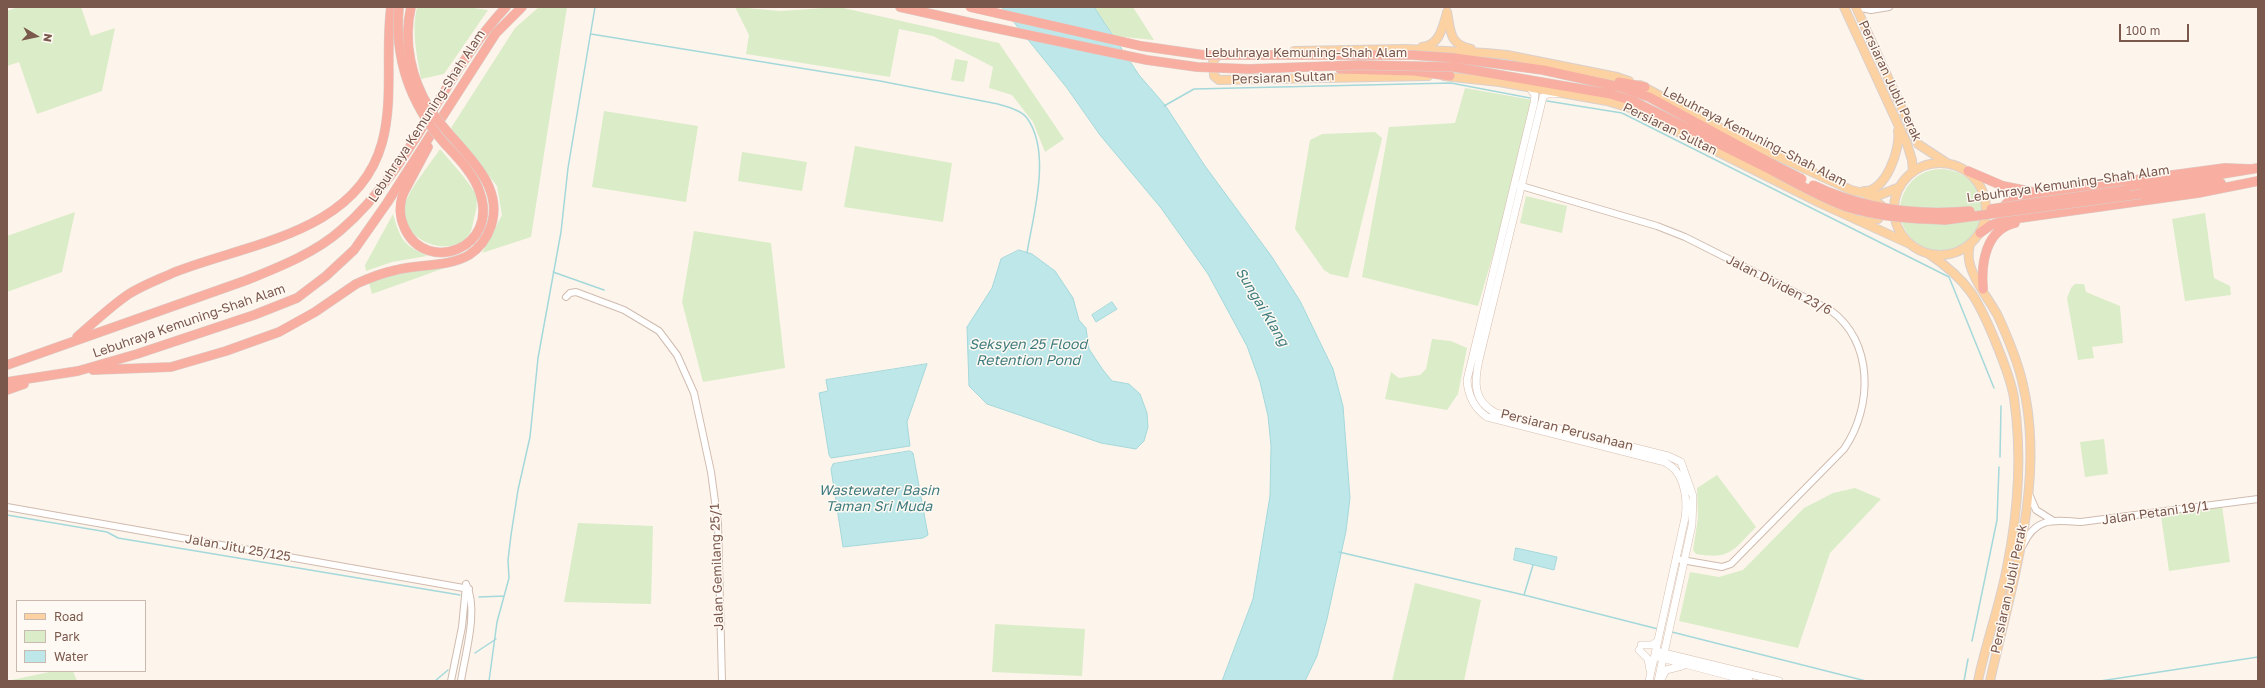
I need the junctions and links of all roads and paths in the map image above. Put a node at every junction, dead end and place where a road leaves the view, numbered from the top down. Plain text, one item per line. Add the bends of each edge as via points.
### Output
1 (391, 7) edge
2 (399, 7) edge
3 (411, 7) edge
4 (506, 7) edge
5 (522, 7) edge
6 (900, 7) edge
7 (970, 7) edge
8 (1844, 7) edge
9 (1856, 7) edge
10 (1889, 7) edge
11 (1447, 10) edge
12 (1871, 10) junction
13 (1863, 25) junction
14 (1406, 49) junction
15 (1486, 53) junction
16 (1454, 63) junction
17 (1318, 67) junction
18 (1543, 70) junction
19 (1450, 76) junction
20 (467, 78) junction
21 (1529, 87) junction
22 (1645, 87) junction
23 (1572, 95) junction
24 (1897, 124) junction
25 (1947, 164) junction
26 (2254, 168) edge
27 (1776, 170) junction
28 (1968, 171) junction
29 (1913, 172) junction
30 (2258, 180) edge
31 (1518, 185) junction
32 (1900, 187) junction
33 (1851, 190) junction
34 (1866, 194) junction
35 (2038, 194) junction
36 (2055, 214) junction
37 (2025, 218) junction
38 (1858, 220) junction
39 (1980, 233) junction
40 (1910, 244) junction
41 (1970, 244) junction
42 (1929, 254) junction
43 (1983, 289) junction
44 (566, 297) dead end
45 (73, 340) junction
46 (7, 365) edge
47 (78, 371) junction
48 (46, 376) junction
49 (7, 382) edge
50 (7, 390) edge
51 (2028, 484) junction
52 (2258, 498) edge
53 (7, 508) edge
54 (2052, 520) junction
55 (2019, 557) junction
56 (1676, 559) junction
57 (1684, 560) junction
58 (467, 589) junction
59 (1666, 625) junction
60 (1667, 637) junction
61 (1659, 638) junction
62 (1997, 648) junction
63 (1984, 653) junction
64 (1655, 654) junction
65 (1663, 656) junction
66 (1689, 663) junction
67 (1993, 665) junction
68 (1650, 678) edge
69 (721, 680) edge
70 (451, 681) edge
71 (461, 681) edge
72 (1659, 681) edge
73 (1749, 681) edge
74 (1779, 681) edge
75 (1978, 681) edge
76 (1990, 681) edge

1 - 45 highway via 388,27 388,110 385,126 377,156 358,188 341,206 300,229 175,272 127,296
2 - 20 highway, bridge via 398,45 401,67 413,99 430,126 459,160 479,188 484,202 481,228 465,246 453,251 437,252 422,248 408,234 400,215 403,194
3 - 47 highway, bridge via 408,41 416,80 430,109 483,175 494,199 493,222 489,234 481,244 458,260 395,270 356,284 315,312 279,332 226,351 171,367
4 - 45 highway, Lebuhraya Kemuning-Shah Alam via 477,41 389,177 360,212 339,232 285,264 247,280
5 - 20 highway, Lebuhraya Kemuning-Shah Alam via 496,33
6 - 17 highway, Lebuhraya Kemuning-Shah Alam, bridge via 1170,64 1227,68
7 - 16 highway, Lebuhraya Kemuning-Shah Alam, bridge via 1141,46 1204,55 1412,55
8 - 24 main road, Persiaran Jubli Perak
9 - 12 street
9 - 13 main road, Persiaran Jubli Perak
10 - 12 street
11 - 14 main road via 1440,36 1435,42 1427,47
11 - 15 main road via 1451,30 1459,46
12 - 13 street
13 - 25 main road, Persiaran Jubli Perak via 1918,144
14 - 15 main road, Persiaran Sultan
14 - 19 main road, Persiaran Sultan via 1219,54 1213,61 1212,69 1218,80
15 - 22 main road, Persiaran Sultan via 1617,77
16 - 17 highway, Lebuhraya Kemuning-Shah Alam, bridge
16 - 18 highway, Lebuhraya Kemuning–Shah Alam
16 - 27 highway, Lebuhraya Kemuning–Shah Alam via 1604,92 1633,101
17 - 19 highway, bridge via 1414,71
18 - 22 highway
18 - 27 highway, Lebuhraya Kemuning–Shah Alam via 1620,87 1648,97
19 - 21 main road, Persiaran Sultan
20 - 47 highway, Lebuhraya Kemuning-Shah Alam via 354,250 297,298 254,315
21 - 23 main road, Persiaran Sultan
21 - 31 main road, Persiaran Perusahaan via 1535,94 1534,103
22 - 33 main road, Persiaran Sultan via 1745,141
23 - 31 main road, Persiaran Perusahaan via 1552,94 1543,97
23 - 38 main road, Persiaran Sultan via 1630,108
24 - 29 main road, Persiaran Jubli Perak via 1909,149
24 - 33 main road via 1899,141 1884,181 1878,188 1869,191
25 - 28 main road
25 - 29 main road via 1935,163
26 - 27 highway, Lebuhraya Kemuning–Shah Alam, bridge via 2125,190 1975,211 1914,213 1849,200
26 - 35 highway via 2225,168
27 - 30 highway, Lebuhraya Kemuning–Shah Alam, bridge via 1848,207 1885,216 1915,219 1952,219
28 - 35 highway via 2002,186
28 - 39 main road via 1984,196 1986,209
29 - 32 main road
30 - 36 highway via 2198,193
31 - 56 main road, Persiaran Perusahaan via 1466,380 1470,396 1477,408 1494,420 1674,466 1686,498 1685,518
31 - 57 main road, Persiaran Perusahaan via 1475,380 1478,396 1485,406 1496,413 1668,456 1680,462 1693,496 1692,525
31 - 57 street, Jalan Dividen 23/6 via 1686,237 1830,310 1846,324 1852,335 1864,365 1864,402 1857,428 1844,449 1731,564 1722,566
32 - 34 main road, Persiaran Sultan via 1883,194
32 - 40 main road via 1894,211 1899,229
33 - 34 main road, Persiaran Sultan
34 - 38 main road via 1882,206 1883,212 1878,219
35 - 37 highway via 2009,201 2005,205 2005,211 2009,216
36 - 37 highway
36 - 43 highway via 2010,224 1997,233 1982,259
37 - 39 highway via 2006,220 1991,225
38 - 40 main road, Persiaran Sultan
39 - 41 main road
40 - 42 main road
41 - 42 main road via 1962,250 1946,255
41 - 43 main road, Persiaran Jubli Perak via 1968,260
42 - 63 main road, Persiaran Jubli Perak via 1951,269 1970,288 2006,368 2014,397 2017,476 2014,523 2007,567
43 - 51 main road, Persiaran Jubli Perak via 1998,317 2023,386 2029,420
44 - 69 street, Jalan Gemilang 25/1 via 576,292 608,303 659,331 677,355 694,393 711,472 718,524
45 - 46 highway, Lebuhraya Kemuning-Shah Alam
47 - 48 highway, Lebuhraya Kemuning-Shah Alam
48 - 49 highway, Lebuhraya Kemuning-Shah Alam
48 - 50 highway
51 - 54 street, Jalan Petani 19/1 via 2030,500 2036,510
51 - 55 main road, Persiaran Jubli Perak
52 - 54 street, Jalan Petani 19/1 via 2081,522
53 - 58 street, Jalan Jitu 25/125
54 - 55 street, Jalan Petani 19/1 via 2029,532
55 - 62 main road, Persiaran Jubli Perak
56 - 57 street, Jalan Dividen 23/6
56 - 59 main road, Persiaran Perusahaan
57 - 59 main road, Persiaran Perusahaan
58 - 70 street
58 - 71 street via 472,601 472,615
59 - 60 main road, Persiaran Perusahaan
59 - 61 main road, Persiaran Perusahaan
60 - 65 main road, Persiaran Perusahaan
60 - 66 main road via 1670,649
61 - 64 main road, Persiaran Perusahaan
61 - 68 main road via 1652,645 1640,647 1648,659
62 - 63 main road
62 - 67 main road, Persiaran Jubli Perak
63 - 67 main road
63 - 75 main road, Persiaran Jubli Perak
64 - 65 main road
64 - 68 main road, Persiaran Perusahaan
65 - 66 main road
65 - 72 main road, Persiaran Perusahaan
66 - 72 main road via 1669,668
66 - 73 main road
66 - 74 main road
67 - 76 main road, Persiaran Jubli Perak

